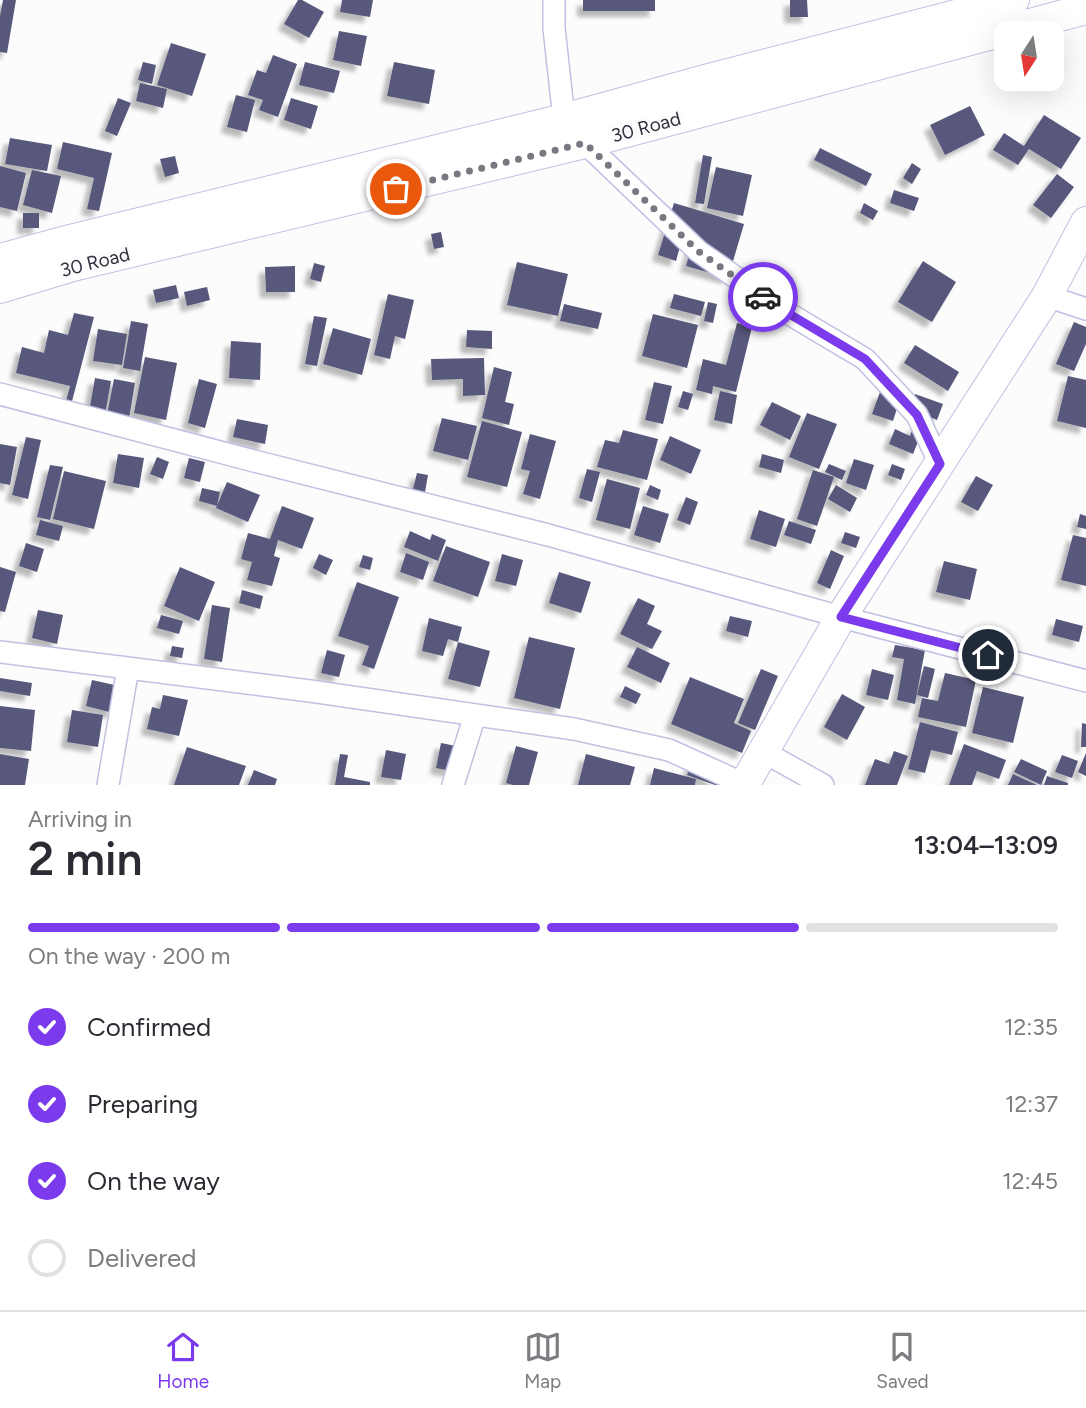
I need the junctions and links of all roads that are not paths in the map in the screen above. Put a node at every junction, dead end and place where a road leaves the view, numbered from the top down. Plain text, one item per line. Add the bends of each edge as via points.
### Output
1 (554, 0) edge
2 (1014, 0) edge
3 (1086, 9) edge
4 (564, 119) junction
5 (585, 143) junction
6 (1086, 222) edge
7 (0, 259) edge
8 (0, 288) edge
9 (1047, 296) junction
10 (1086, 309) edge
11 (0, 394) edge
12 (940, 464) junction
13 (841, 617) junction
14 (0, 652) edge
15 (128, 668) junction
16 (1086, 681) edge
17 (475, 715) junction
18 (764, 752) junction
19 (108, 785) edge
20 (453, 785) edge
21 (744, 785) edge
22 (823, 785) edge

1 - 4 street
2 - 4 main road, 30 Road
3 - 5 main road, 30 Road
4 - 5 street
4 - 7 main road, 30 Road
5 - 8 main road, 30 Road via 73,266
5 - 12 street via 698,251 781,309 865,359 917,415
6 - 9 main road
9 - 10 street
9 - 12 main road
11 - 13 street via 548,535
12 - 13 main road
13 - 16 street
13 - 18 main road
14 - 15 street
15 - 17 street
15 - 19 street
17 - 20 street
17 - 21 street via 574,729 669,750
18 - 21 main road
18 - 22 street

